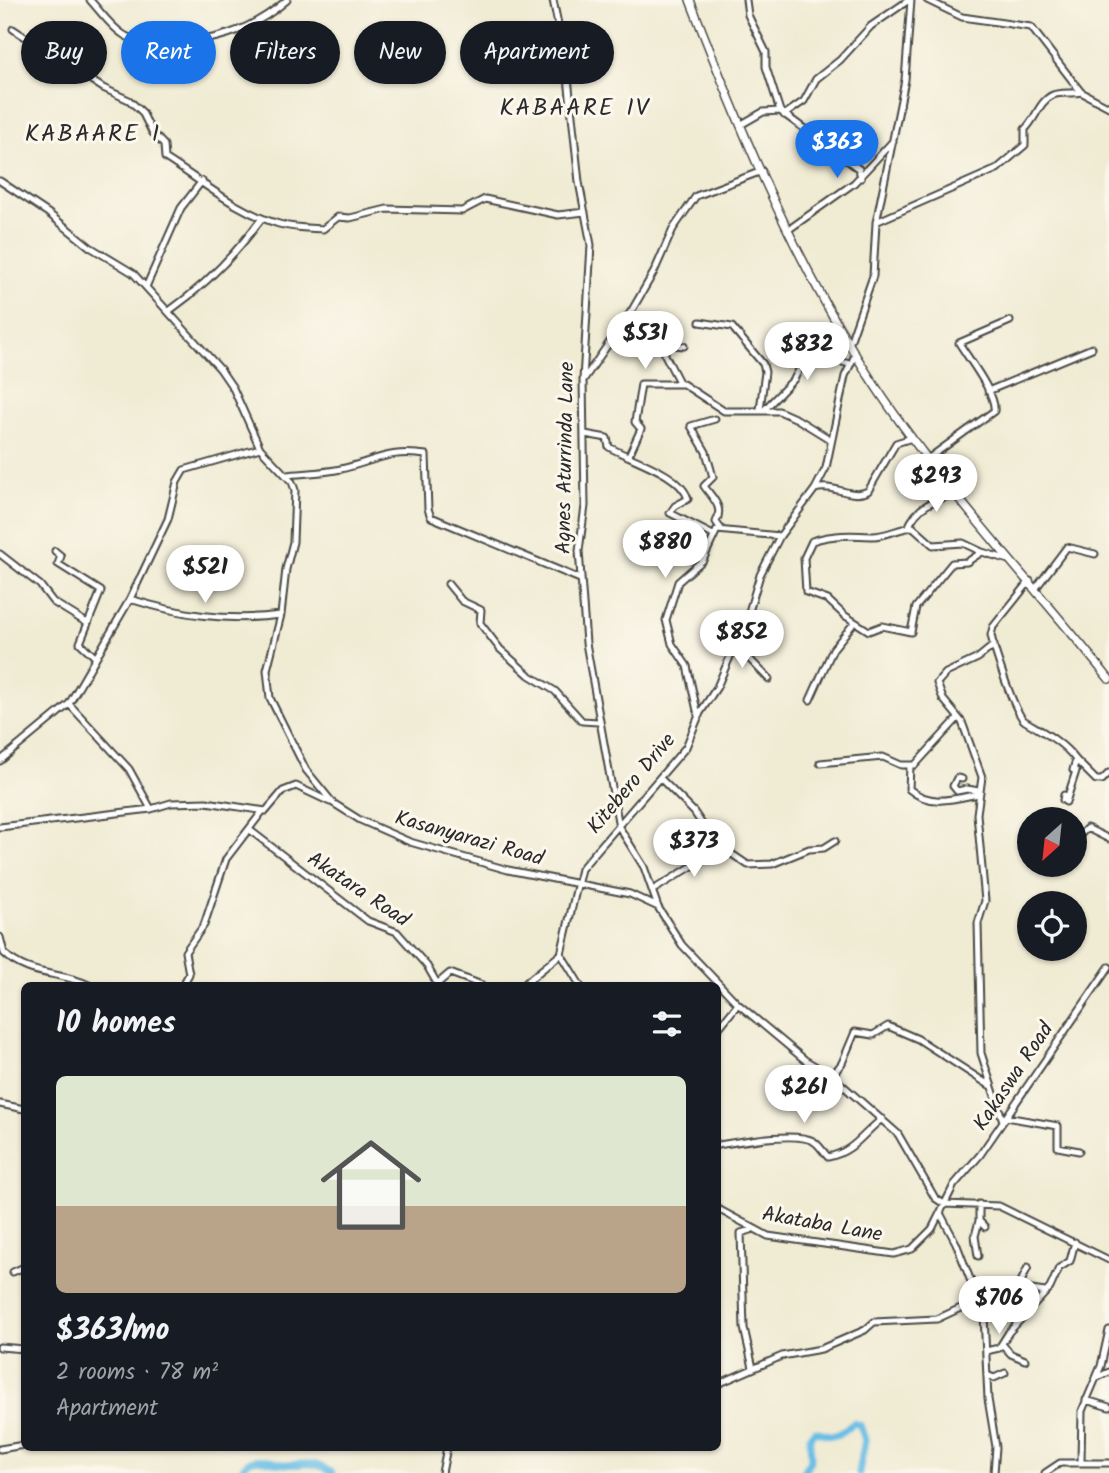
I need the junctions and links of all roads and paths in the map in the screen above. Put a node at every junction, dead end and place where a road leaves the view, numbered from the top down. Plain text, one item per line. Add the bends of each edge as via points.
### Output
1 (90, 0) edge
2 (287, 0) edge
3 (553, 0) edge
4 (690, 0) edge
5 (746, 0) edge
6 (910, 0) edge
7 (927, 0) edge
8 (13, 29) dead end
9 (1081, 92) junction
10 (1109, 107) edge
11 (782, 113) junction
12 (742, 124) junction
13 (895, 139) junction
14 (762, 171) junction
15 (860, 178) junction
16 (0, 181) edge
17 (202, 181) junction
18 (585, 212) junction
19 (262, 218) junction
20 (876, 223) junction
21 (788, 230) junction
22 (146, 287) junction
23 (169, 312) junction
24 (1010, 321) dead end
25 (700, 322) dead end
26 (665, 330) dead end
27 (664, 344) junction
28 (849, 345) junction
29 (684, 346) dead end
30 (1092, 348) dead end
31 (855, 355) junction
32 (850, 364) junction
33 (583, 380) junction
34 (680, 384) junction
35 (988, 391) junction
36 (762, 409) junction
37 (715, 419) dead end
38 (584, 434) junction
39 (915, 439) junction
40 (831, 440) junction
41 (260, 448) junction
42 (629, 455) junction
43 (929, 458) junction
44 (286, 475) junction
45 (815, 489) junction
46 (957, 493) junction
47 (908, 527) junction
48 (721, 529) junction
49 (713, 535) junction
50 (780, 536) junction
51 (55, 551) dead end
52 (982, 552) junction
53 (0, 554) edge
54 (1096, 554) dead end
55 (1012, 561) junction
56 (580, 579) junction
57 (448, 584) dead end
58 (1033, 585) junction
59 (130, 599) junction
60 (281, 615) junction
61 (854, 622) junction
62 (87, 623) junction
63 (735, 644) junction
64 (994, 645) junction
65 (94, 656) junction
66 (769, 679) dead end
67 (1109, 679) edge
68 (810, 700) dead end
69 (69, 704) junction
70 (698, 718) junction
71 (958, 718) junction
72 (598, 722) junction
73 (1076, 760) junction
74 (0, 761) edge
75 (820, 763) dead end
76 (910, 766) junction
77 (1109, 773) edge
78 (661, 779) junction
79 (961, 779) dead end
80 (979, 793) junction
81 (1064, 795) dead end
82 (333, 803) junction
83 (151, 809) junction
84 (262, 812) junction
85 (0, 827) edge
86 (619, 827) junction
87 (1087, 828) edge
88 (250, 831) junction
89 (1109, 839) edge
90 (835, 841) dead end
91 (722, 848) junction
92 (576, 883) junction
93 (653, 890) junction
94 (658, 908) junction
95 (0, 937) edge
96 (561, 954) junction
97 (1109, 967) edge
98 (82, 982) edge
99 (185, 982) edge
100 (437, 982) edge
101 (440, 982) edge
102 (474, 982) edge
103 (527, 982) edge
104 (578, 982) edge
105 (717, 982) edge
106 (721, 986) edge
107 (738, 1004) junction
108 (721, 1025) edge
109 (832, 1076) junction
110 (989, 1085) junction
111 (0, 1104) edge
112 (21, 1108) edge
113 (882, 1119) junction
114 (1004, 1119) junction
115 (721, 1144) edge
116 (1079, 1151) dead end
117 (944, 1204) junction
118 (979, 1204) junction
119 (721, 1211) edge
120 (940, 1213) junction
121 (979, 1221) junction
122 (985, 1227) dead end
123 (751, 1230) junction
124 (1075, 1242) junction
125 (978, 1256) dead end
126 (1109, 1260) edge
127 (21, 1268) edge
128 (1028, 1268) dead end
129 (13, 1272) dead end
130 (1045, 1292) junction
131 (980, 1299) junction
132 (971, 1305) junction
133 (984, 1315) junction
134 (1109, 1330) edge
135 (1002, 1343) junction
136 (0, 1347) edge
137 (21, 1349) edge
138 (986, 1351) junction
139 (1025, 1360) dead end
140 (753, 1368) junction
141 (1109, 1372) edge
142 (1005, 1373) dead end
143 (987, 1375) junction
144 (1096, 1378) junction
145 (721, 1383) edge
146 (1086, 1401) junction
147 (1109, 1407) edge
148 (21, 1446) edge
149 (0, 1449) edge
150 (446, 1451) edge
151 (1080, 1461) junction
152 (1109, 1463) edge
153 (442, 1473) edge
154 (994, 1473) edge
155 (1045, 1473) edge

1 - 2 street via 123,35 177,43 206,41 244,29
3 - 18 street, Agnes Aturrinda Lane
4 - 12 main road
5 - 11 street
6 - 11 street via 871,26 816,79 804,101
6 - 13 street via 905,80
7 - 9 street via 961,17 1031,27
8 - 17 street via 129,100 164,145 165,158
9 - 10 street
9 - 20 street via 1054,95 1040,106 1025,129 1025,145 997,169
11 - 12 street via 763,112
11 - 15 street via 859,169
12 - 14 main road
13 - 15 street
13 - 20 street
14 - 21 main road
14 - 33 street via 696,196 673,229 632,310
15 - 21 street
16 - 22 street, Kasanyarazi Road via 133,273
17 - 19 street via 218,196
17 - 22 street via 181,208
18 - 19 street via 558,215 485,199 462,211 376,210 338,217 323,229
18 - 33 street, Agnes Aturrinda Lane via 591,245
19 - 23 street via 204,286
20 - 28 street via 873,276
21 - 28 main road
22 - 23 street, Kasanyarazi Road
23 - 41 street, Kasanyarazi Road via 233,388
24 - 35 street via 959,343
25 - 36 street via 732,327 763,364
26 - 27 street
27 - 29 street
27 - 34 street
28 - 31 main road
30 - 35 street
31 - 32 street, Kitebero Drive
31 - 39 main road
32 - 36 street via 821,357 804,362 794,379
32 - 40 street, Kitebero Drive
33 - 38 street, Agnes Aturrinda Lane
34 - 36 street via 695,389 724,411
34 - 42 street via 639,386 635,422 641,429
35 - 43 street via 994,411
36 - 40 street via 797,419
37 - 48 street via 691,426 709,461 713,477 704,486 719,506 716,522
38 - 42 street via 607,438 609,447
38 - 56 street, Agnes Aturrinda Lane
39 - 43 main road
39 - 45 street via 896,443 874,486 863,494 832,486
40 - 45 street, Kitebero Drive via 826,468
41 - 44 street, Kasanyarazi Road
41 - 59 street via 184,470 168,519
42 - 49 street via 687,494 686,503 670,513
43 - 46 main road
44 - 56 street via 340,469 388,453 426,455 431,517
44 - 60 street, Kasanyarazi Road via 295,490
45 - 50 street, Kitebero Drive
46 - 47 street via 920,508
46 - 55 main road
47 - 52 street via 933,545 963,543
47 - 61 street via 875,536 853,532 825,537 809,545 804,558 807,592 828,600
48 - 49 street
48 - 50 street
49 - 70 street via 703,560 678,582 666,620 673,645 690,673
50 - 63 street, Kitebero Drive via 755,585
51 - 62 street via 61,556 58,564 101,591
52 - 55 street
52 - 61 street via 972,561 949,565 916,607 911,632 882,626 869,631
53 - 62 street via 40,585 52,602
54 - 58 street via 1067,547
55 - 58 main road
56 - 72 street, Agnes Aturrinda Lane
57 - 72 street via 462,601 481,610 480,622 500,649 555,691 582,721
58 - 64 street via 993,627
58 - 67 main road
59 - 60 street via 204,618
59 - 65 street
60 - 82 street, Kasanyarazi Road via 267,670 270,698 306,770
61 - 68 street via 833,649
62 - 65 street via 80,646
63 - 66 street
63 - 70 street, Kitebero Drive
64 - 71 street via 938,680 943,699
64 - 73 street via 1021,718 1044,731
65 - 69 street
69 - 74 street
69 - 83 street via 129,769
70 - 78 street, Kitebero Drive via 686,747
71 - 76 street via 917,764
71 - 80 street via 981,773
72 - 86 street, Agnes Aturrinda Lane
73 - 77 street via 1096,780
73 - 81 street via 1066,802
75 - 76 street via 883,757
76 - 80 street via 909,789 916,794 942,802
78 - 86 street, Kitebero Drive
78 - 91 street
79 - 80 street via 953,786 957,791
80 - 110 street via 978,836 986,885 978,923 980,1042
82 - 84 street via 290,786
82 - 92 street, Kasanyarazi Road via 410,842 508,870
83 - 84 street via 170,803 206,802
83 - 85 street
84 - 88 street
86 - 92 street, Kitebero Drive via 581,869
86 - 93 street, Agnes Aturrinda Lane
87 - 89 street
88 - 99 street via 226,859 205,925 185,952 189,974
88 - 100 street, Akatara Road via 368,921 397,932
90 - 91 street via 755,866
91 - 93 street
92 - 94 street, Kasanyarazi Road via 630,894
92 - 96 street, Kitebero Drive
93 - 94 street, Agnes Aturrinda Lane
94 - 105 street via 682,944
95 - 98 street via 4,953 26,968
96 - 103 street
96 - 104 street
97 - 114 street, Kakaswa Road
101 - 102 street via 450,973
106 - 107 street
107 - 108 street
107 - 109 street via 805,1060
109 - 110 street via 855,1032 873,1035 888,1026 918,1039
109 - 113 street
110 - 114 street
111 - 112 street
113 - 115 street via 853,1147 828,1157 816,1143 804,1138
113 - 117 street via 898,1134 926,1188
114 - 116 street via 1058,1126 1058,1147
114 - 117 street, Kakaswa Road
117 - 118 street
117 - 120 street, Akataba Lane
118 - 121 street
118 - 124 street via 999,1206
119 - 123 street, Akataba Lane
120 - 123 street, Akataba Lane via 921,1242 902,1253
120 - 131 street
121 - 122 street
121 - 125 street via 975,1236
123 - 140 street via 741,1233 744,1328
124 - 126 street
124 - 130 street via 1070,1261 1059,1268
127 - 129 street
128 - 130 street via 1018,1288
130 - 135 street
131 - 132 street
131 - 133 street
132 - 133 street
132 - 140 street via 937,1319 874,1322 821,1349 782,1356
133 - 138 street
134 - 144 street
135 - 138 street
135 - 139 street
136 - 137 street
138 - 143 street
140 - 145 street
141 - 144 street
142 - 143 street via 994,1378
143 - 154 street via 996,1447
144 - 146 street
146 - 147 street
146 - 151 street via 1079,1430
148 - 149 street
150 - 153 street
151 - 152 street
151 - 155 street via 1060,1463

